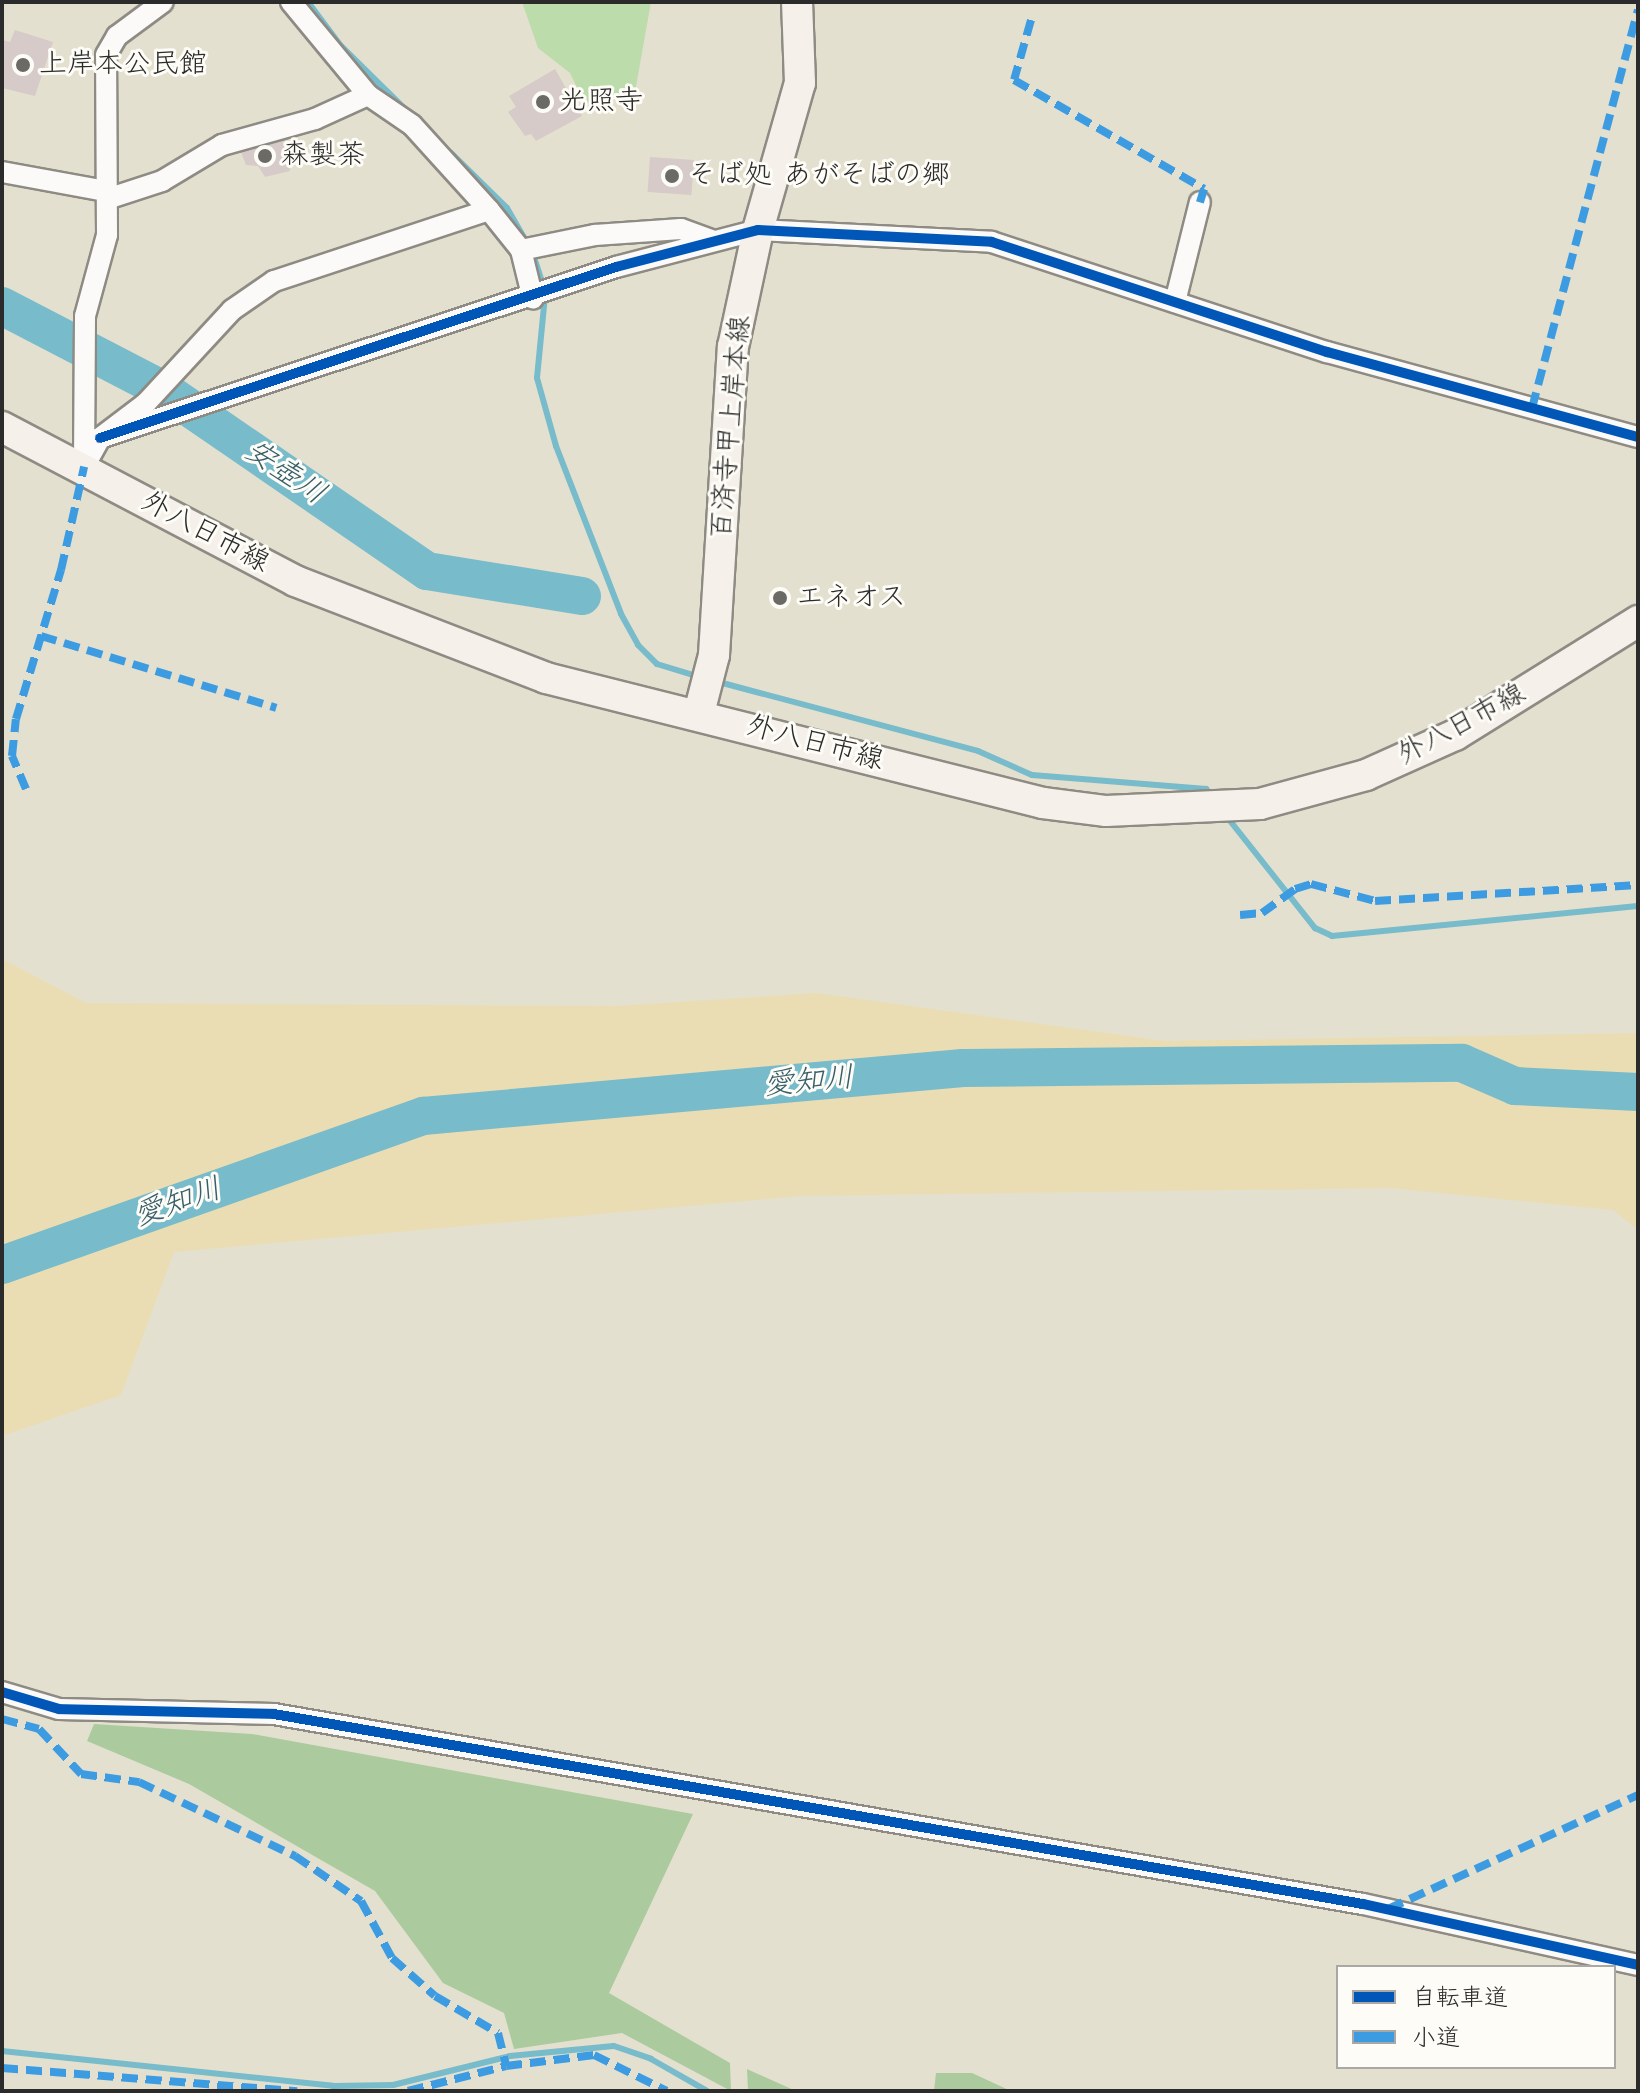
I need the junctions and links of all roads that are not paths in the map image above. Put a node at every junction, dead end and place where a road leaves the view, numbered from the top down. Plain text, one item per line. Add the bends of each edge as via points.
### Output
1 (163, 2) edge
2 (291, 2) edge
3 (797, 2) edge
4 (368, 95) junction
5 (2, 172) edge
6 (107, 195) junction
7 (1200, 202) dead end
8 (489, 210) junction
9 (758, 230) junction
10 (711, 240) junction
11 (521, 250) junction
12 (533, 299) junction
13 (1175, 302) junction
14 (2, 427) edge
15 (1638, 437) edge
16 (100, 438) junction
17 (84, 467) junction
18 (1638, 621) edge
19 (703, 700) junction
20 (2, 1692) edge
21 (1638, 1965) edge

1 - 6 street via 117,36 106,55
2 - 4 street
3 - 9 main road, 百済寺甲上岸本線 via 800,83
4 - 6 street via 315,119 222,145 162,181
4 - 8 street via 412,125
5 - 6 street
6 - 17 street via 107,235 85,316
7 - 13 street
8 - 11 street
8 - 16 street via 274,281 232,310 146,403
9 - 10 street
9 - 13 street via 992,242
9 - 19 main road, 百済寺甲上岸本線 via 733,347 714,655
10 - 11 street via 681,229 595,235
10 - 12 street
11 - 12 street
12 - 16 street
13 - 15 street via 1327,352
14 - 17 main road, 外八日市線
16 - 17 street
17 - 19 main road, 外八日市線 via 295,581 546,678
18 - 19 main road, 外八日市線 via 1455,735 1366,775 1260,804 1106,811 1043,803
20 - 21 street via 59,1709 289,1717 1363,1904

